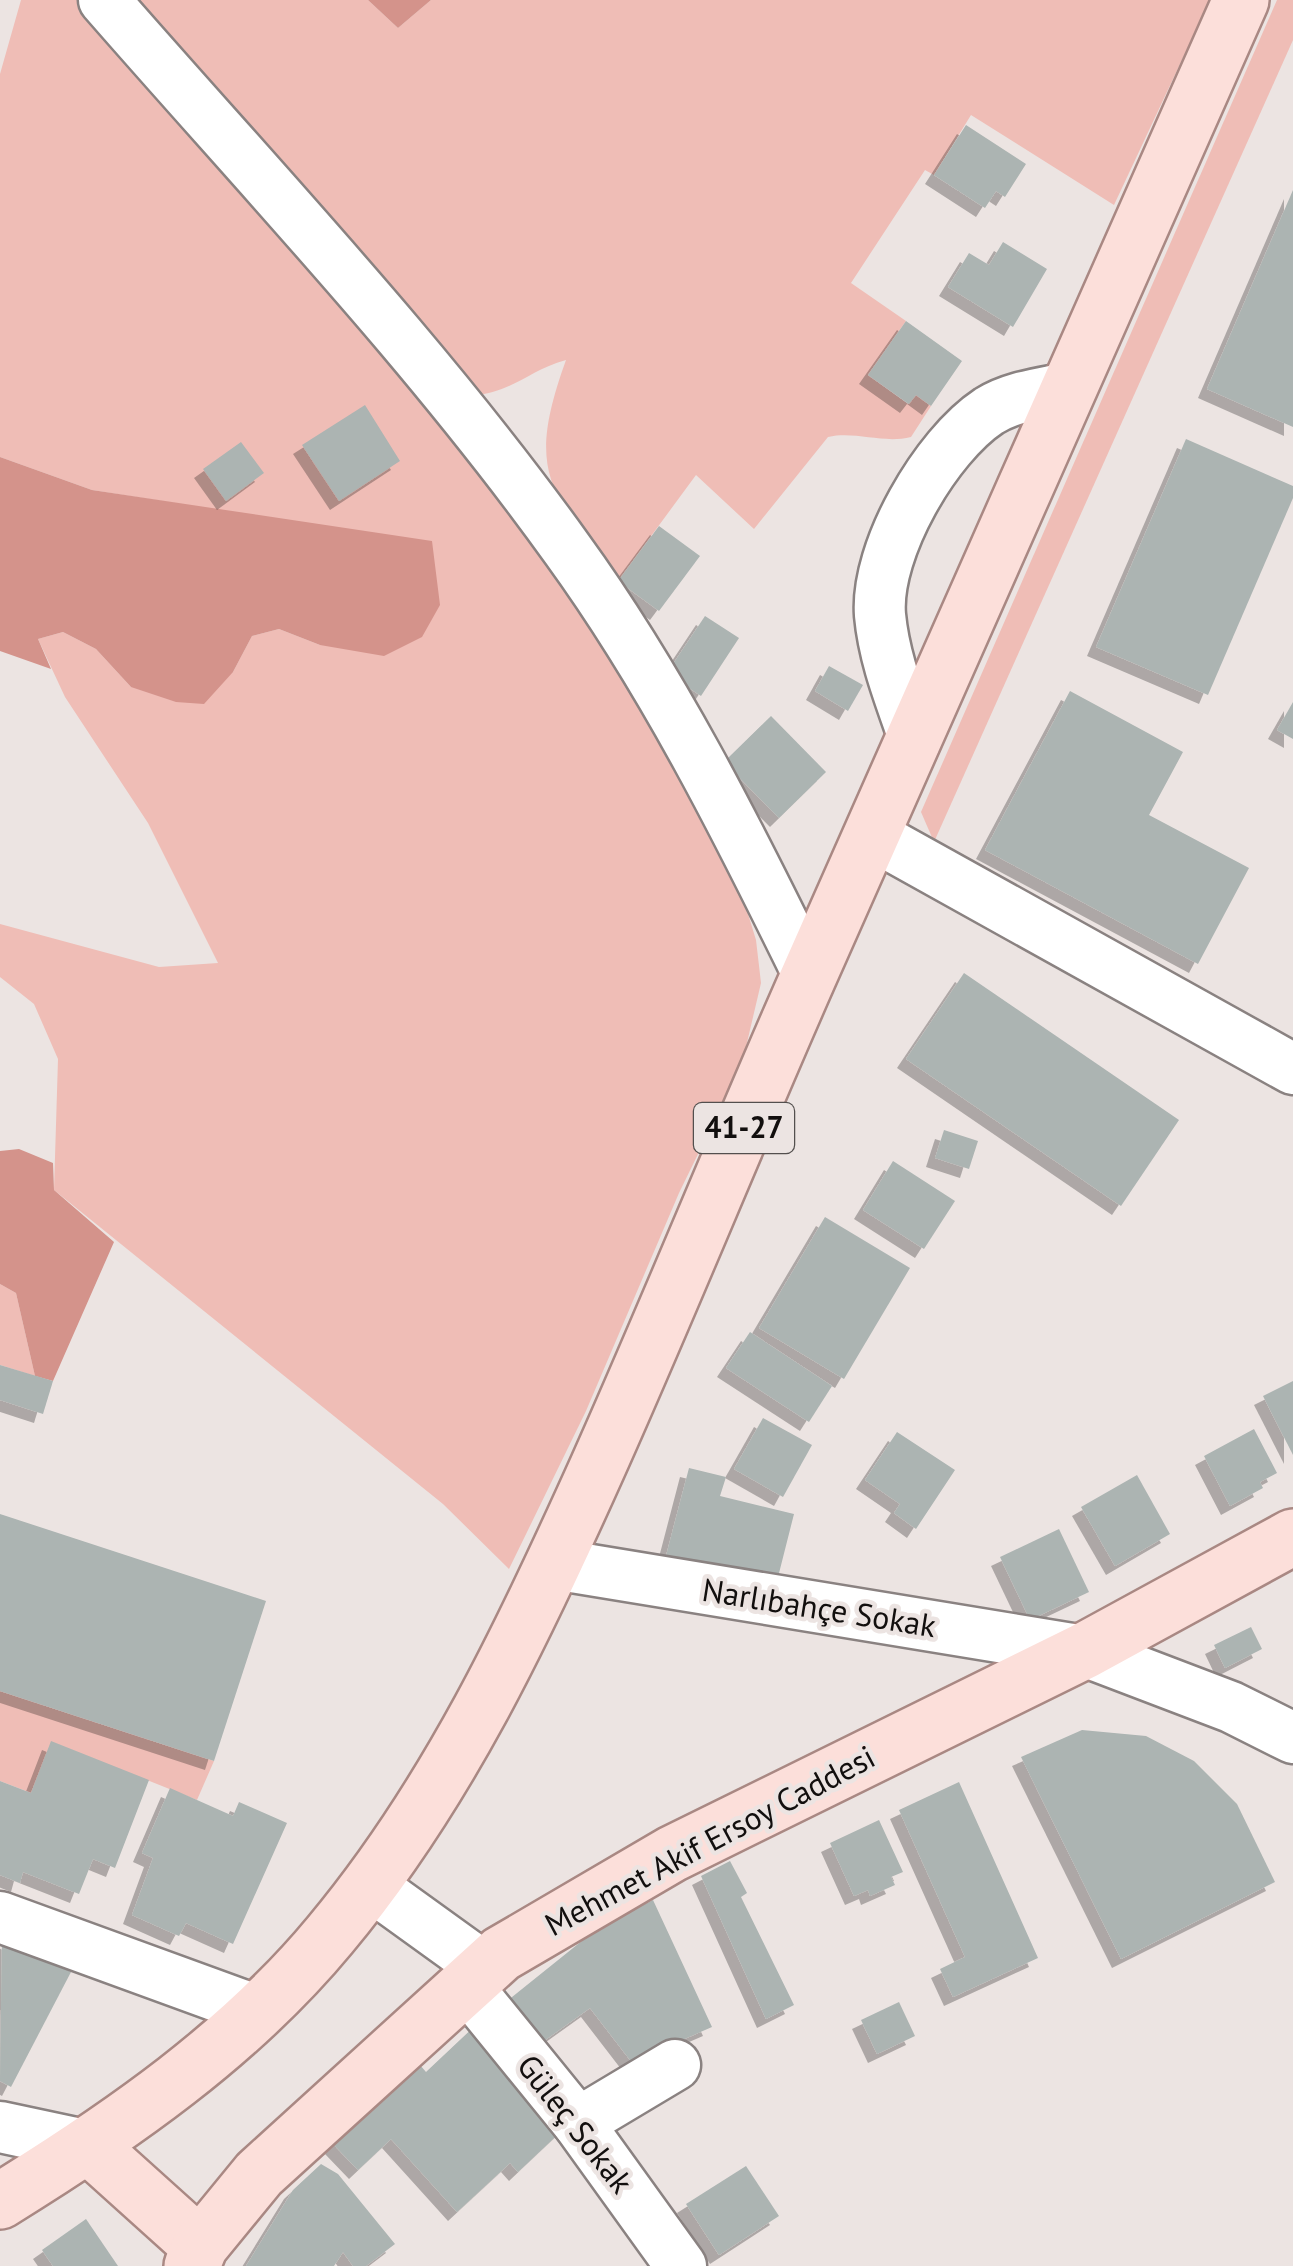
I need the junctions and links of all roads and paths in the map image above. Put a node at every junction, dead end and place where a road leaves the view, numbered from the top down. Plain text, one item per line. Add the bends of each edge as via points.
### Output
1 (104, 0) edge
2 (1240, 0) edge
3 (1070, 387) junction
4 (915, 741) junction
5 (874, 836) junction
6 (809, 976) junction
7 (1293, 1068) edge
8 (1293, 1537) edge
9 (554, 1564) junction
10 (1084, 1651) junction
11 (1293, 1738) edge
12 (370, 1885) junction
13 (0, 1917) edge
14 (475, 1976) junction
15 (258, 2011) junction
16 (675, 2065) dead end
17 (578, 2123) junction
18 (0, 2127) edge
19 (89, 2146) junction
20 (0, 2201) edge
21 (196, 2256) edge
22 (681, 2266) edge

1 - 6 street via 465,416 569,551 667,707
2 - 3 main road, 41-27
3 - 4 main road, 41-27
3 - 4 street via 991,410 958,437 922,483 901,530 880,611 888,664
4 - 5 main road, 41-27
5 - 6 main road, 41-27
5 - 7 street
6 - 9 main road, 41-27
8 - 10 main road, Mehmet Akif Ersoy Caddesi
9 - 10 street, Narlıbahçe Sokak
9 - 12 main road, 41-27 via 488,1701
10 - 11 street, Narlıbahçe Sokak
10 - 14 main road, Mehmet Akif Ersoy Caddesi via 672,1854 570,1910
12 - 14 street, Güleç Sokak
12 - 15 main road, 41-27
13 - 15 street
14 - 17 street, Güleç Sokak
14 - 21 main road, Mehmet Akif Ersoy Caddesi via 259,2174
15 - 19 main road, 41-27
16 - 17 street
17 - 22 street, Güleç Sokak
18 - 19 street
19 - 20 main road, 41-27
19 - 21 main road

